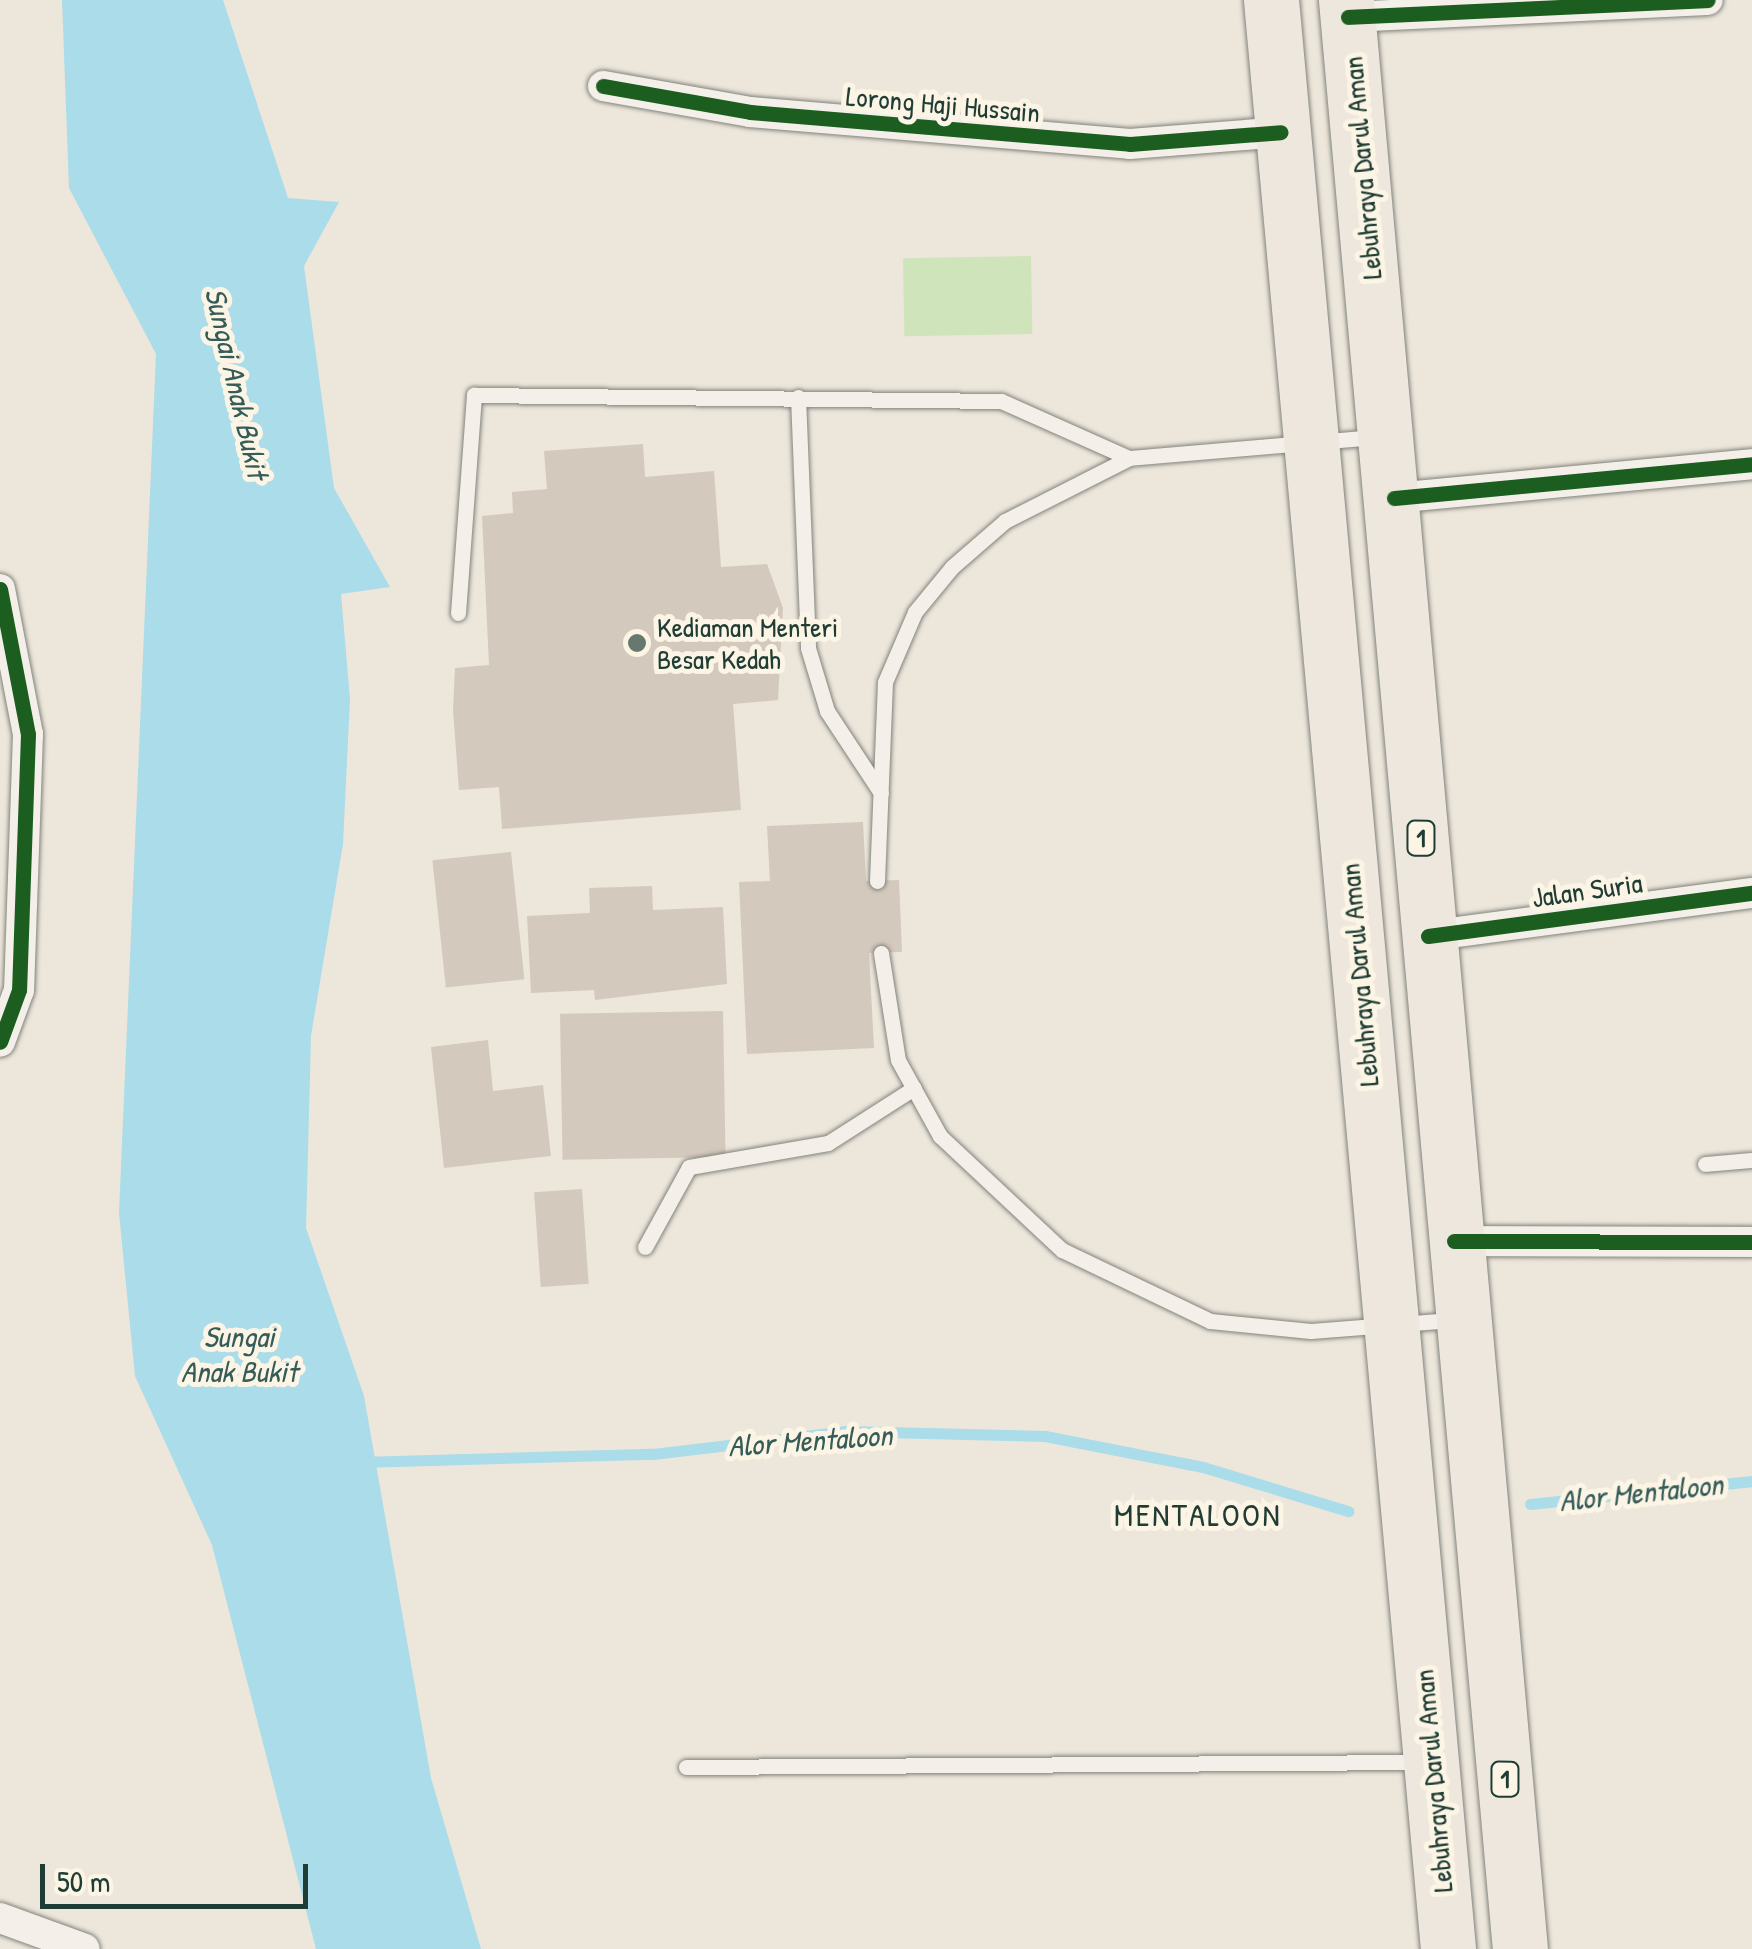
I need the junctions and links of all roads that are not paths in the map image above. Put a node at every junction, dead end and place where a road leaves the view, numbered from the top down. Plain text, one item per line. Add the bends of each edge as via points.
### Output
1 (1271, 0) edge
2 (1708, 0) edge
3 (1347, 9) edge
4 (604, 86) dead end
5 (1281, 132) junction
6 (798, 398) junction
7 (1387, 436) junction
8 (1315, 441) junction
9 (1129, 458) junction
10 (1752, 464) edge
11 (1394, 498) junction
12 (0, 589) edge
13 (458, 613) dead end
14 (880, 793) junction
15 (877, 881) dead end
16 (1752, 893) edge
17 (11, 904) edge
18 (1428, 936) junction
19 (880, 953) dead end
20 (0, 1042) edge
21 (914, 1088) junction
22 (1752, 1160) edge
23 (1704, 1164) dead end
24 (1454, 1241) junction
25 (1752, 1242) edge
26 (645, 1247) dead end
27 (1462, 1320) junction
28 (1387, 1324) junction
29 (1432, 1762) junction
30 (686, 1767) dead end
31 (0, 1918) edge
32 (85, 1949) edge
33 (1448, 1949) edge
34 (1520, 1949) edge

1 - 5 highway, Lebuhraya Darul Aman
2 - 3 street
3 - 7 highway, Lebuhraya Darul Aman / 1
4 - 5 street, Lorong Haji Hussain via 750,112 1093,141
5 - 8 highway, Lebuhraya Darul Aman
6 - 9 lane via 1001,401
6 - 13 lane via 474,394
6 - 14 lane via 808,648 827,711
7 - 8 lane
7 - 11 highway, Lebuhraya Darul Aman / 1
8 - 9 lane
8 - 28 highway, Lebuhraya Darul Aman
9 - 14 lane via 1005,521 915,612 885,682
10 - 11 street
11 - 18 highway, Lebuhraya Darul Aman / 1
12 - 17 street via 26,699
14 - 15 lane
16 - 18 street, Jalan Suria
17 - 20 street via 18,990
18 - 24 highway, Lebuhraya Darul Aman / 1
19 - 21 lane via 898,1060
21 - 26 lane via 828,1143 689,1167
21 - 28 lane via 940,1136 989,1190 1062,1250 1120,1283 1210,1321 1312,1332
22 - 23 lane
24 - 25 street
24 - 27 highway, Lebuhraya Darul Aman / 1
27 - 28 lane
27 - 34 highway, Lebuhraya Darul Aman / 1
28 - 29 highway, Lebuhraya Darul Aman
29 - 30 lane
29 - 33 highway, Lebuhraya Darul Aman
31 - 32 street

